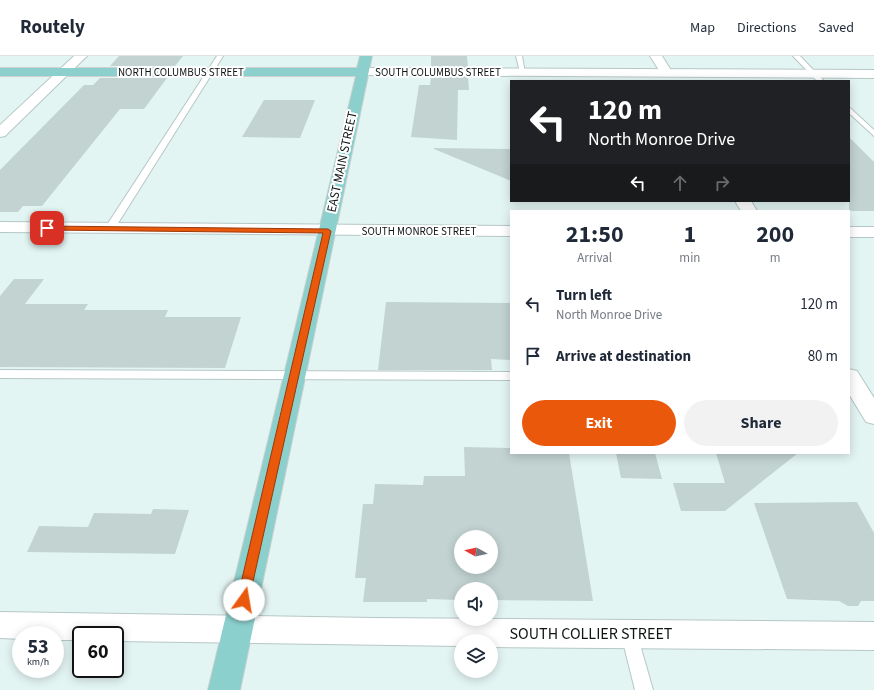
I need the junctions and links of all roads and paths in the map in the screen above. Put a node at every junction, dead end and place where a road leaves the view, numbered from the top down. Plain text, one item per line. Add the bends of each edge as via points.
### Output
1 (81, 56) edge
2 (220, 56) edge
3 (519, 56) edge
4 (656, 56) edge
5 (796, 56) edge
6 (364, 64) edge
7 (0, 72) edge
8 (64, 72) junction
9 (524, 72) junction
10 (210, 73) junction
11 (874, 74) edge
12 (668, 77) edge
13 (817, 77) edge
14 (850, 110) edge
15 (0, 133) edge
16 (874, 134) edge
17 (0, 227) edge
18 (110, 228) junction
19 (328, 231) junction
20 (510, 231) edge
21 (850, 232) edge
22 (874, 232) edge
23 (0, 374) edge
24 (294, 375) junction
25 (510, 376) edge
26 (850, 378) edge
27 (874, 416) edge
28 (0, 625) edge
29 (237, 630) junction
30 (629, 634) junction
31 (874, 636) edge
32 (224, 690) edge
33 (644, 690) edge

1 - 8 street
2 - 10 lane
3 - 9 lane
4 - 12 street
5 - 13 lane
6 - 9 street, SOUTH COLUMBUS STREET
6 - 10 main road, NORTH COLUMBUS STREET
6 - 19 main road, EAST MAIN STREET
7 - 8 main road, NORTH COLUMBUS STREET
8 - 10 main road, NORTH COLUMBUS STREET
8 - 15 street
9 - 12 street, SOUTH COLUMBUS STREET
10 - 18 lane
11 - 13 street, SOUTH COLUMBUS STREET
12 - 13 street, SOUTH COLUMBUS STREET
14 - 16 lane
17 - 18 street, SOUTH MONROE STREET
18 - 19 street, SOUTH MONROE STREET
19 - 20 street, SOUTH MONROE STREET
19 - 24 main road, EAST MAIN STREET
21 - 22 street
23 - 24 lane
24 - 25 lane
24 - 29 main road, EAST MAIN STREET
26 - 27 street
28 - 29 street, SOUTH COLLIER STREET
29 - 30 street, SOUTH COLLIER STREET
29 - 32 main road, EAST MAIN STREET
30 - 31 street, SOUTH COLLIER STREET
30 - 33 lane

